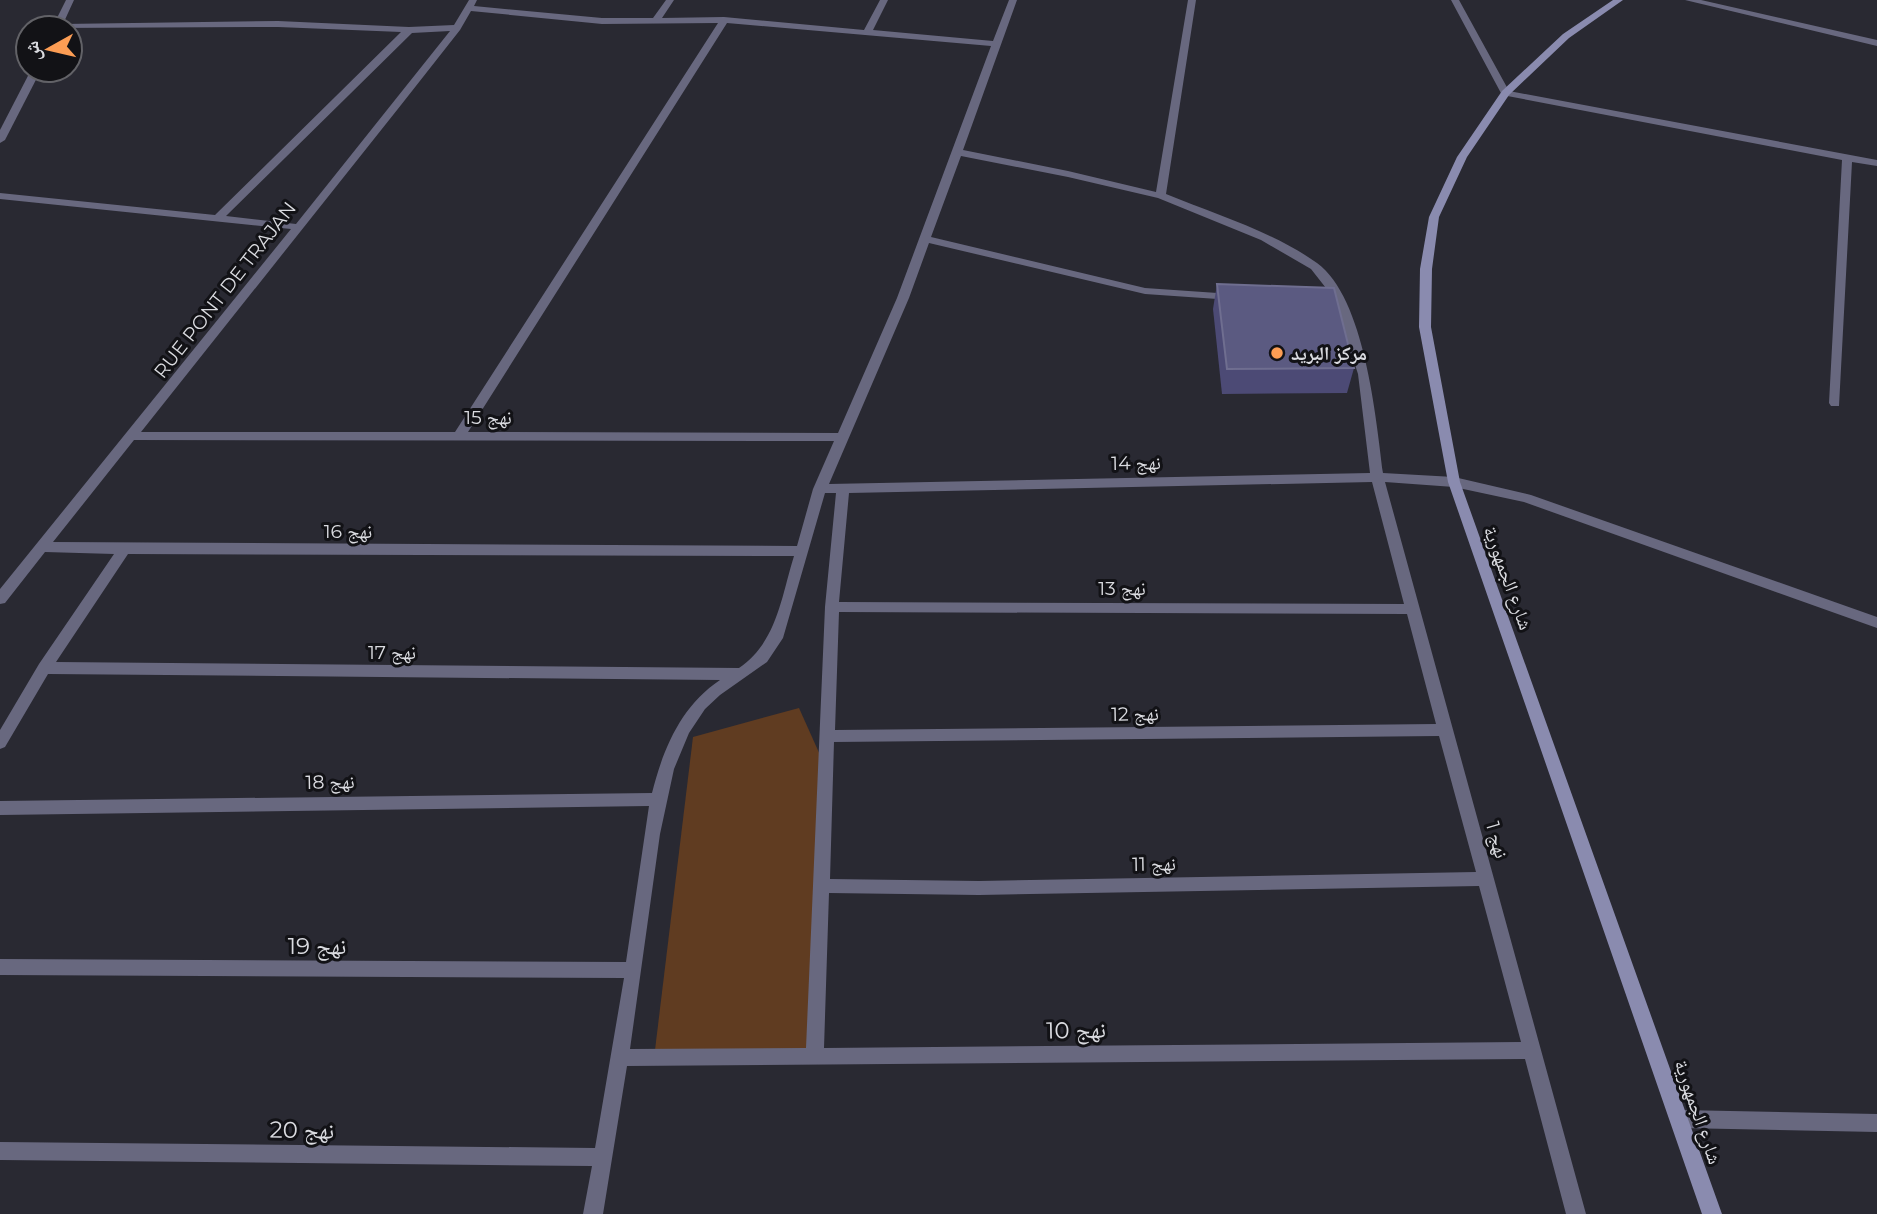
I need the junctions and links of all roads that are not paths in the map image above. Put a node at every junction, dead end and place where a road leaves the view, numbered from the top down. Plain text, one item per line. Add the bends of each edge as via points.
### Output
1 (670, 0) edge
2 (884, 0) edge
3 (1013, 0) edge
4 (1192, 0) edge
5 (1455, 0) edge
6 (1619, 0) edge
7 (1689, 0) edge
8 (471, 4) edge
9 (656, 20) junction
10 (724, 20) junction
11 (84, 27) edge
12 (457, 28) junction
13 (409, 30) junction
14 (868, 32) junction
15 (1877, 43) edge
16 (996, 44) junction
17 (29, 84) edge
18 (1505, 93) junction
19 (0, 140) edge
20 (957, 152) junction
21 (1847, 159) junction
22 (1877, 163) edge
23 (0, 196) edge
24 (1161, 196) junction
25 (218, 218) junction
26 (298, 227) junction
27 (925, 239) junction
28 (1325, 296) edge
29 (1338, 296) junction
30 (1247, 297) edge
31 (1835, 403) dead end
32 (133, 436) junction
33 (459, 436) junction
34 (843, 437) junction
35 (1377, 477) junction
36 (1454, 482) junction
37 (820, 489) junction
38 (843, 489) junction
39 (41, 547) junction
40 (124, 549) junction
41 (802, 551) junction
42 (0, 599) edge
43 (832, 607) junction
44 (1412, 608) junction
45 (1877, 623) edge
46 (44, 668) junction
47 (740, 674) junction
48 (1444, 730) junction
49 (827, 736) junction
50 (0, 743) edge
51 (660, 799) junction
52 (0, 808) edge
53 (1486, 879) junction
54 (822, 886) junction
55 (0, 967) edge
56 (634, 970) junction
57 (1533, 1050) junction
58 (815, 1056) junction
59 (620, 1058) junction
60 (1681, 1119) junction
61 (1877, 1123) edge
62 (0, 1151) edge
63 (603, 1157) junction
64 (593, 1214) edge
65 (1576, 1214) edge
66 (1713, 1214) edge

1 - 9 street
2 - 14 street
3 - 16 street
4 - 24 street
5 - 18 street
6 - 18 main road, شارع الجمهورية via 1566,36
7 - 15 street
8 - 9 street via 602,21
8 - 12 street, RUE PONT DE TRAJAN
9 - 10 street
10 - 14 street
10 - 33 street
11 - 13 street via 278,24
12 - 13 street
12 - 26 street, RUE PONT DE TRAJAN
13 - 25 street
14 - 16 street
16 - 20 street
17 - 19 street
18 - 21 street
18 - 36 main road, شارع الجمهورية via 1462,157 1434,217 1426,269 1425,327
20 - 24 street, نهج 1
20 - 27 street
21 - 22 street
21 - 31 street
23 - 25 street
24 - 29 street, نهج 1 via 1265,238 1315,267
25 - 26 street
26 - 32 street, RUE PONT DE TRAJAN
27 - 30 street via 1145,291
27 - 34 street
28 - 29 street
29 - 35 street, نهج 1 via 1364,374
32 - 33 street, نهج 15
32 - 39 street, RUE PONT DE TRAJAN
33 - 34 street, نهج 15
34 - 37 street
35 - 36 street, نهج 14
35 - 38 street, نهج 14
35 - 44 street, نهج 1
36 - 45 street, نهج 14 via 1525,498
36 - 60 main road, شارع الجمهورية
37 - 38 street, نهج 14
37 - 41 street
38 - 43 street
39 - 40 street, نهج 16
39 - 42 street, RUE PONT DE TRAJAN
40 - 41 street, نهج 16
40 - 46 street
41 - 47 street via 769,652
43 - 44 street, نهج 13
43 - 49 street
44 - 48 street, نهج 1
46 - 47 street, نهج 17
46 - 50 street
47 - 51 street via 705,699 687,723 673,751
48 - 49 street, نهج 12
48 - 53 street, نهج 1
49 - 54 street
51 - 52 street, نهج 18
51 - 56 street
53 - 54 street, نهج 11 via 979,888
53 - 57 street, نهج 1
54 - 58 street
55 - 56 street, نهج 19
56 - 59 street
57 - 58 street, نهج 10
57 - 65 street, نهج 1
58 - 59 street, نهج 10
59 - 63 street
60 - 61 street
60 - 66 main road, شارع الجمهورية
62 - 63 street, نهج 20
63 - 64 street

